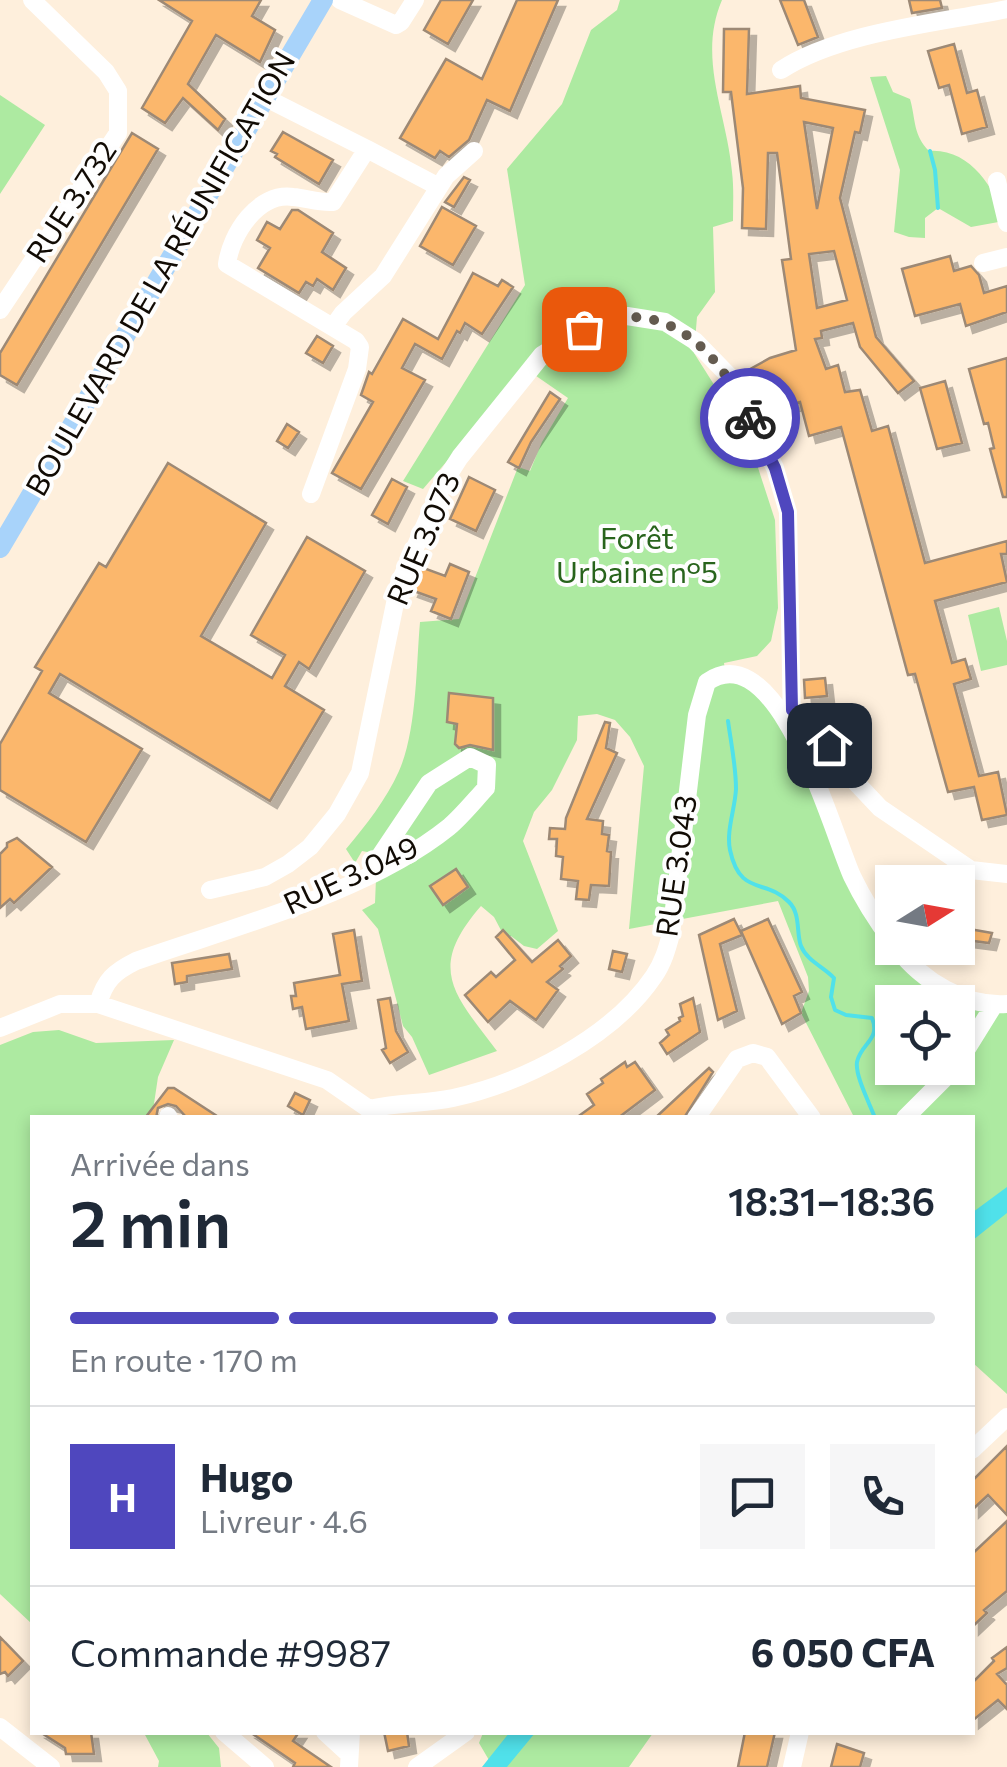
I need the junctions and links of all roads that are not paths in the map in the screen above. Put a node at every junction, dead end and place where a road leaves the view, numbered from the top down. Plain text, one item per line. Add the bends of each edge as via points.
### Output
1 (32, 0) edge
2 (309, 0) edge
3 (323, 0) edge
4 (340, 0) edge
5 (415, 0) edge
6 (1007, 9) edge
7 (303, 33) junction
8 (781, 70) dead end
9 (264, 97) junction
10 (368, 149) junction
11 (474, 151) dead end
12 (996, 181) dead end
13 (439, 188) junction
14 (1007, 223) edge
15 (1007, 257) edge
16 (983, 264) dead end
17 (0, 310) edge
18 (334, 327) junction
19 (310, 494) dead end
20 (0, 548) edge
21 (792, 710) junction
22 (792, 730) junction
23 (374, 865) dead end
24 (1007, 874) edge
25 (210, 890) dead end
26 (875, 917) edge
27 (914, 965) edge
28 (98, 1004) junction
29 (1000, 1005) edge
30 (0, 1028) edge
31 (975, 1040) edge
32 (938, 1085) edge
33 (369, 1113) edge
34 (698, 1115) edge
35 (810, 1115) edge
36 (909, 1115) edge
37 (1007, 1417) edge
38 (975, 1447) edge
39 (0, 1727) edge
40 (228, 1735) edge
41 (328, 1735) edge
42 (351, 1735) edge
43 (462, 1735) edge
44 (799, 1735) edge
45 (349, 1761) edge
46 (51, 1767) edge
47 (265, 1767) edge
48 (417, 1767) edge
49 (792, 1767) edge

1 - 17 street, RUE 3.732 via 106,72 118,91 118,134
2 - 7 street
3 - 7 main road, BOULEVARD DE LA RÉUNIFICATION
4 - 5 street via 396,25
6 - 8 street via 838,44
7 - 9 main road, BOULEVARD DE LA RÉUNIFICATION
9 - 10 street
9 - 20 main road, BOULEVARD DE LA RÉUNIFICATION
10 - 13 street
10 - 18 street via 333,202 290,196 259,206 235,235 228,258 227,264
11 - 13 street
12 - 14 street
13 - 18 street via 383,276
15 - 16 street
18 - 19 street via 356,341 360,359
21 - 22 street, RUE 3.073
21 - 24 street via 811,718 880,808 971,870
21 - 25 street, RUE 3.073 via 788,512 775,468 732,379 665,322 627,316 584,329 542,354 444,482 399,584 360,773 337,814 288,864 265,877
22 - 26 street, RUE 3.043
22 - 33 street, RUE 3.043 via 776,702 750,679 718,676 707,682 697,716 671,934 662,962 632,1001 523,1078
23 - 28 street, RUE 3.049 via 429,783 470,757 487,765 486,788 451,826 404,858 136,960 104,984
27 - 29 street, RUE 3.043 via 949,990
28 - 30 street, RUE 3.043 via 60,1004
28 - 33 street, RUE 3.043 via 326,1080
29 - 31 street
32 - 36 street
34 - 35 street via 738,1060 753,1053 767,1057
37 - 38 street
39 - 46 street
40 - 47 street
41 - 45 street
42 - 45 street
43 - 48 street
44 - 49 street

